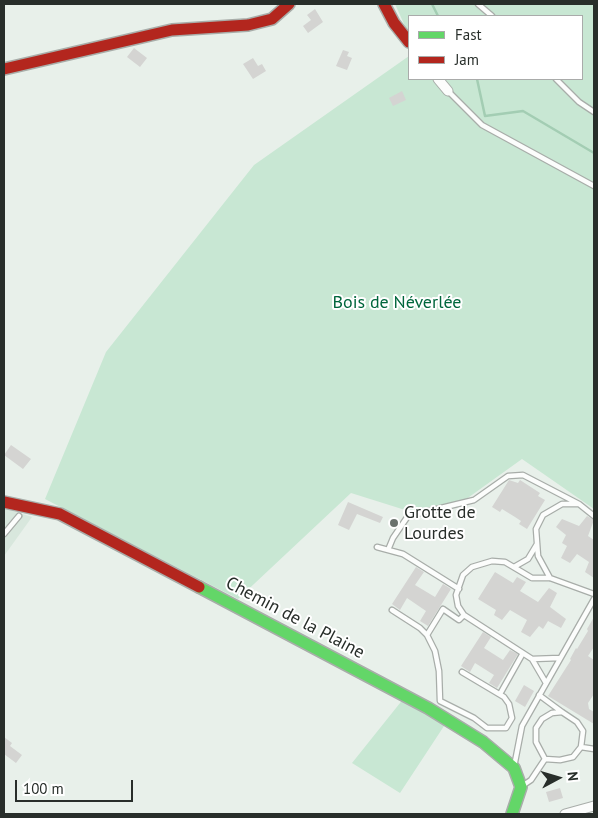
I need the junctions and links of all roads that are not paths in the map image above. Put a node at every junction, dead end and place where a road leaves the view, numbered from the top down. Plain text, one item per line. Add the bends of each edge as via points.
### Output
1 (289, 4) edge
2 (384, 4) edge
3 (478, 4) edge
4 (491, 15) edge
5 (408, 41) edge
6 (4, 69) edge
7 (439, 80) edge
8 (557, 80) edge
9 (448, 91) joint
10 (594, 112) edge
11 (594, 186) edge
12 (4, 502) edge
13 (579, 504) junction
14 (19, 516) dead end
15 (594, 516) edge
16 (4, 534) edge
17 (537, 542) junction
18 (377, 547) dead end
19 (388, 550) junction
20 (514, 567) junction
21 (550, 578) junction
22 (458, 589) junction
23 (594, 594) edge
24 (594, 599) edge
25 (392, 610) dead end
26 (464, 615) junction
27 (427, 636) junction
28 (523, 653) junction
29 (560, 658) junction
30 (532, 659) junction
31 (462, 672) dead end
32 (546, 683) junction
33 (500, 694) junction
34 (539, 695) junction
35 (562, 712) junction
36 (581, 747) junction
37 (594, 749) edge
38 (545, 759) junction
39 (514, 768) junction
40 (521, 787) junction
41 (594, 806) edge
42 (512, 814) edge
43 (565, 814) edge

1 - 6 street via 272,19 172,30
2 - 5 street
3 - 4 lane
7 - 9 street
8 - 10 lane
9 - 11 lane via 482,125
12 - 39 street, Chemin de la Plaine via 60,514 428,708 483,742
13 - 15 lane
13 - 17 lane via 562,504 543,515 536,529
13 - 19 lane via 523,475 508,476 474,500 408,516
14 - 16 lane
17 - 20 lane via 528,559
17 - 21 lane via 538,556
18 - 19 lane
19 - 22 lane via 404,554
20 - 21 lane via 532,578
20 - 22 lane via 492,561 472,567 463,575
21 - 23 lane
22 - 26 lane via 458,606
24 - 29 lane
25 - 27 lane
26 - 27 lane via 459,620 443,609
26 - 28 lane
27 - 33 lane via 435,651 439,671 440,701 487,728 502,729 512,718 509,704
28 - 30 lane
28 - 33 lane
29 - 30 lane
29 - 32 lane
30 - 32 lane
31 - 33 lane
32 - 34 lane
34 - 35 lane
34 - 39 lane via 522,726
35 - 36 lane via 577,722 583,732
35 - 38 lane via 542,718 536,728 536,742
36 - 37 lane
36 - 38 lane via 573,757
38 - 40 lane via 531,780
39 - 40 street, Chemin de la Plaine
40 - 42 street
41 - 43 street

